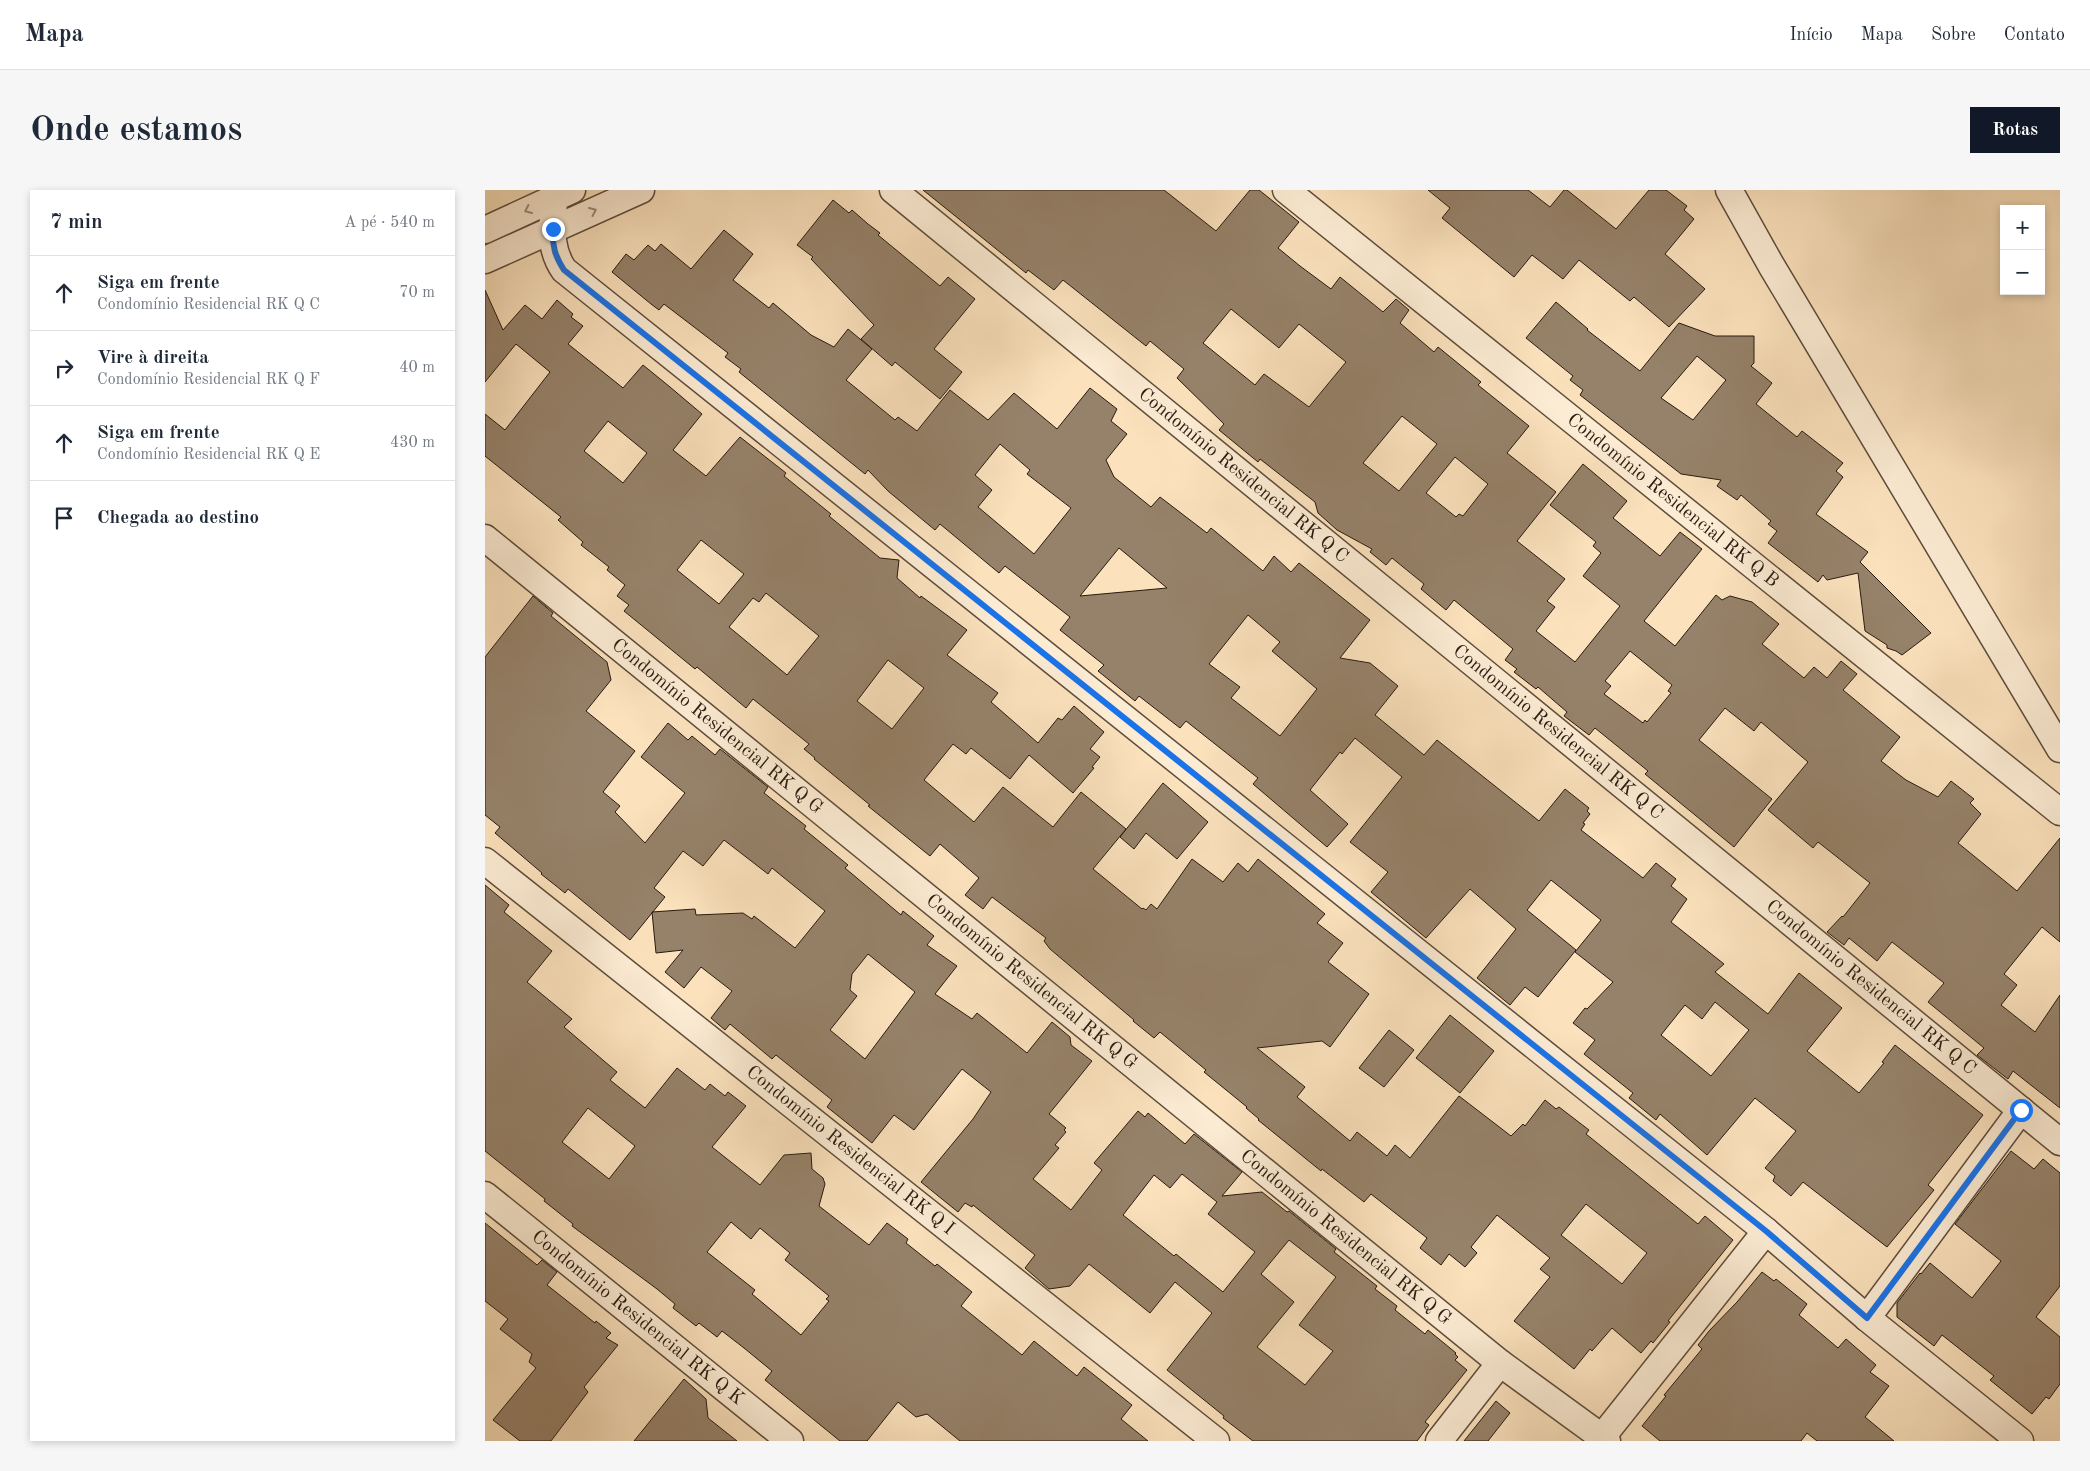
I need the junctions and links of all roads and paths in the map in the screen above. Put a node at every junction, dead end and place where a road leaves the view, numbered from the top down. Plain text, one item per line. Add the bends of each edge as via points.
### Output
1 (641, 190) edge
2 (893, 190) edge
3 (1285, 190) edge
4 (1729, 190) edge
5 (563, 194) edge
6 (553, 229) junction
7 (485, 230) edge
8 (485, 260) edge
9 (485, 538) edge
10 (2060, 749) edge
11 (2060, 812) edge
12 (485, 861) edge
13 (2021, 1110) junction
14 (2060, 1142) edge
15 (485, 1195) edge
16 (1766, 1231) junction
17 (1867, 1318) junction
18 (1500, 1363) junction
19 (1605, 1439) edge
20 (790, 1441) edge
21 (1215, 1441) edge
22 (1439, 1441) edge
23 (2020, 1441) edge

6 -> 1 street
2 - 13 street, Condomínio Residencial RK Q C
3 - 11 street, Condomínio Residencial RK Q B
4 - 10 street
5 - 6 street
5 -> 7 street
6 - 8 street
6 - 16 street via 552,244 564,270
9 - 18 street, Condomínio Residencial RK Q G
12 - 21 street, Condomínio Residencial RK Q I
13 - 14 street, Condomínio Residencial RK Q C
13 - 17 street
15 - 20 street, Condomínio Residencial RK Q K
16 - 17 street
16 - 19 street
17 - 23 street
18 - 19 street, Condomínio Residencial RK Q G
18 - 22 street

